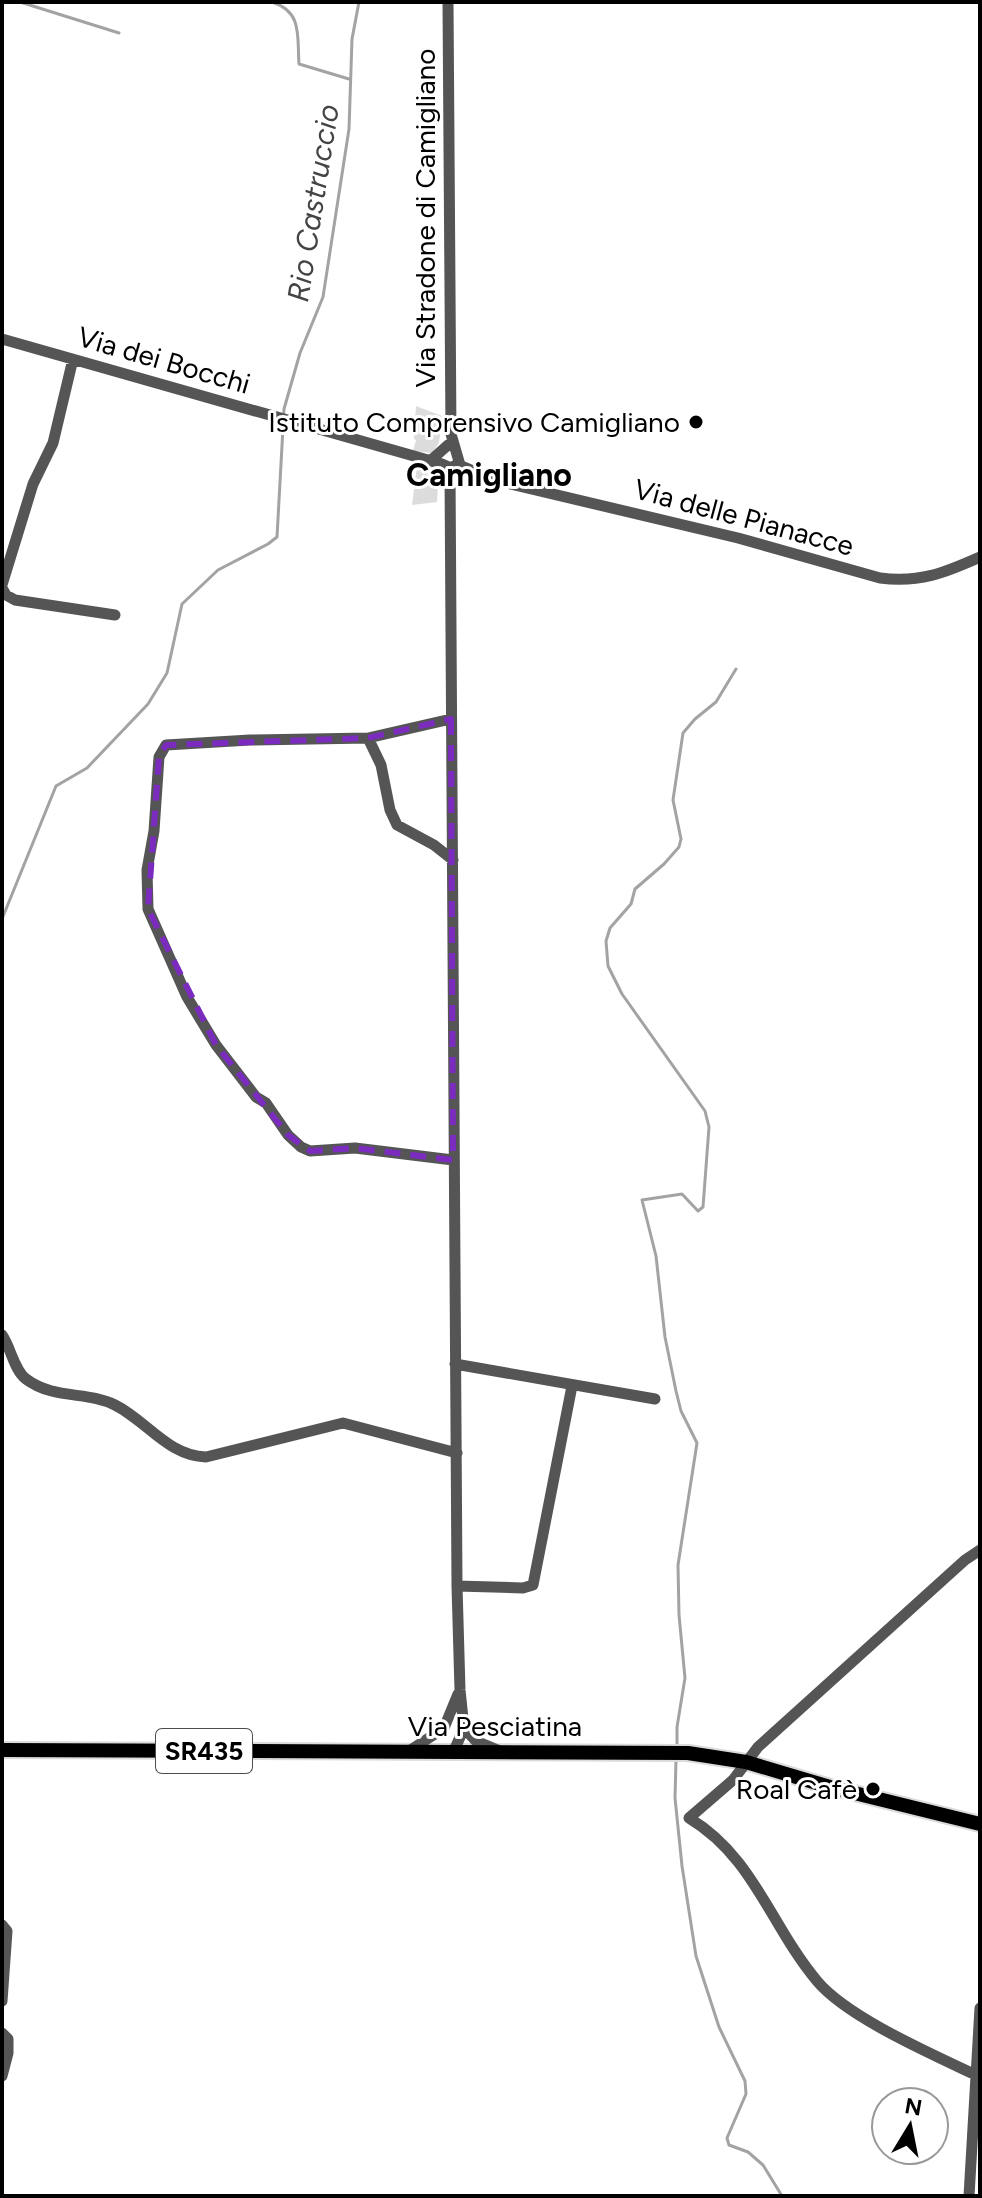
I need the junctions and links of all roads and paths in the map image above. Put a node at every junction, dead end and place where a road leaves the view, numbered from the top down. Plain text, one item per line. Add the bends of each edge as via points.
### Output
1 (448, 2) edge
2 (2, 339) edge
3 (73, 359) junction
4 (449, 440) junction
5 (430, 461) junction
6 (458, 471) junction
7 (980, 557) edge
8 (2, 586) edge
9 (115, 615) dead end
10 (451, 719) junction
11 (368, 738) junction
12 (453, 860) junction
13 (453, 1160) junction
14 (2, 1335) edge
15 (455, 1364) junction
16 (572, 1386) junction
17 (655, 1399) dead end
18 (457, 1453) junction
19 (980, 1550) edge
20 (457, 1586) junction
21 (460, 1690) junction
22 (444, 1728) junction
23 (464, 1728) junction
24 (2, 1750) edge
25 (406, 1753) junction
26 (453, 1753) junction
27 (506, 1753) junction
28 (746, 1762) junction
29 (980, 1824) edge
30 (2, 1925) edge
31 (2, 2001) edge
32 (980, 2008) edge
33 (2, 2033) edge
34 (2, 2076) edge
35 (979, 2076) edge
36 (969, 2196) edge

1 - 4 street, Via Stradone di Camigliano
2 - 3 street, Via dei Bocchi
3 - 5 street, Via dei Bocchi
3 - 8 street via 53,443 33,484
4 - 5 street
4 - 6 street, Via Stradone di Camigliano
5 - 6 street, Via dei Bocchi
6 - 7 street, Via delle Pianacce via 880,578 936,576
6 - 10 street, Via Stradone di Camigliano via 450,506
8 - 9 street via 15,600
10 - 11 street
10 - 12 street
11 - 12 street via 397,825
11 - 13 street via 166,745 159,757 148,909 187,997 216,1045 301,1147
12 - 13 street
13 - 15 street
14 - 18 street via 26,1379 72,1397 118,1406 187,1454 206,1457 343,1423
15 - 16 street
15 - 18 street
16 - 17 street
16 - 20 street via 533,1585
18 - 20 street
19 - 28 street
20 - 21 street
21 - 22 street
21 - 23 street
22 - 25 street
22 - 26 street
23 - 26 street
23 - 27 street via 476,1741
24 - 25 main road, Via Pesciatina / SR435
25 - 26 main road, Via Pesciatina / SR435
26 - 27 main road, Via Pesciatina / SR435
27 - 28 main road, Via Pesciatina / SR435 via 676,1753
28 - 29 main road, Via Pesciatina / SR435
28 - 35 street via 689,1818 726,1846 818,1983 849,2009
30 - 31 street via 7,1931
32 - 35 street
33 - 34 street via 8,2039 8,2053
35 - 36 street

